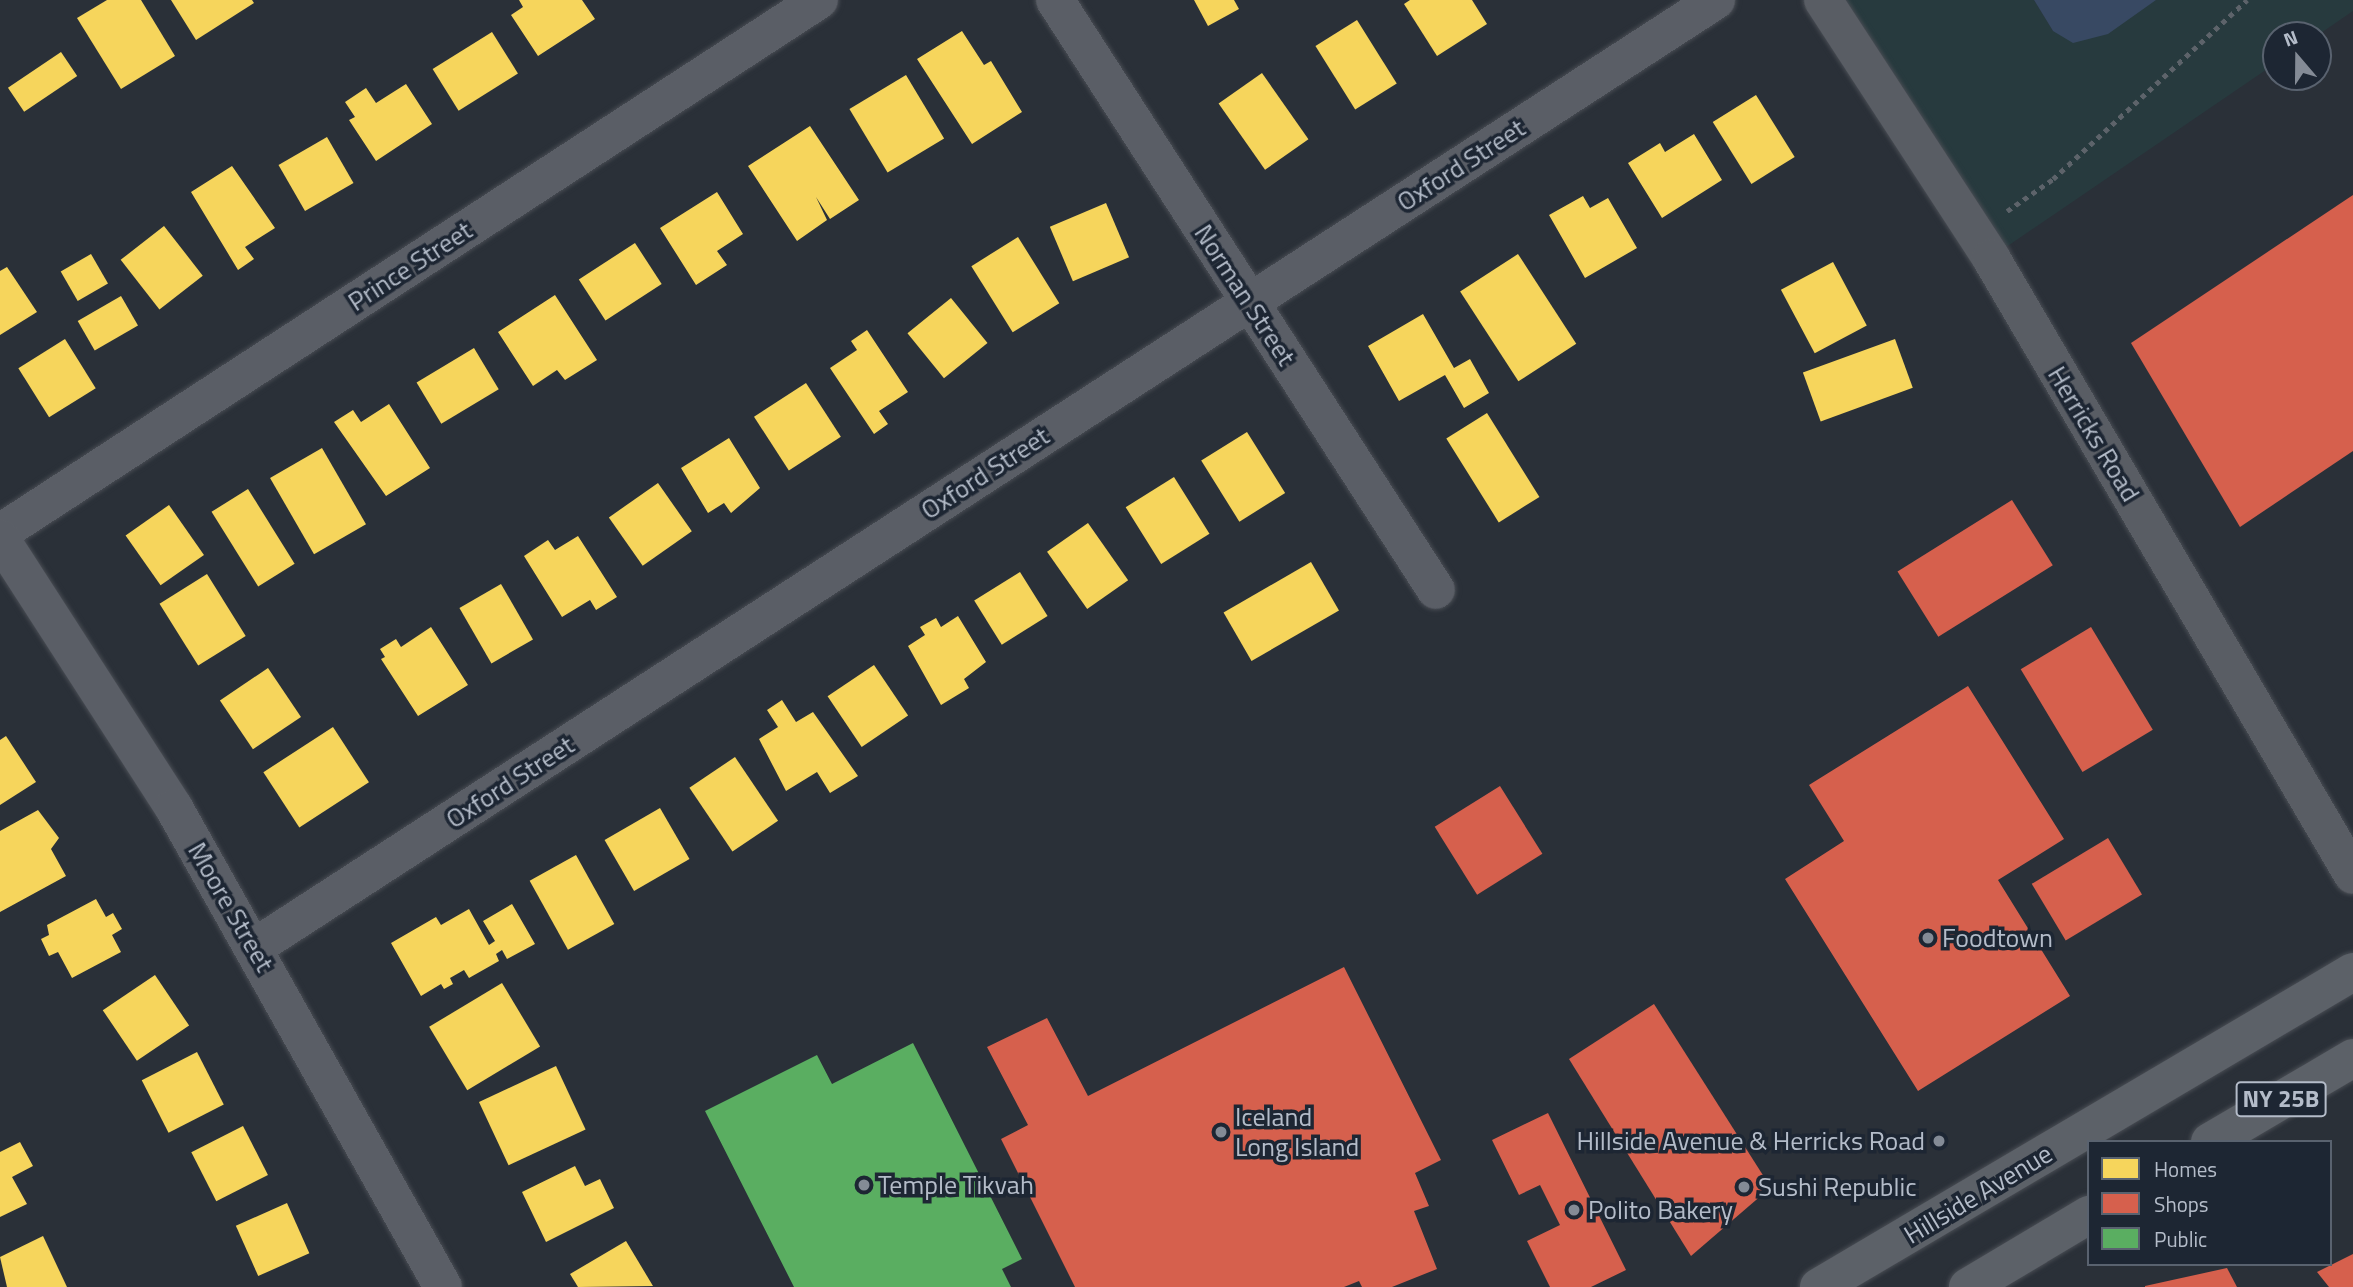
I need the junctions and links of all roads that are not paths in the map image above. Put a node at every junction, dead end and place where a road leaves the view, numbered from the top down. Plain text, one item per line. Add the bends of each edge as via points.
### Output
1 (819, 0) edge
2 (1055, 0) edge
3 (1716, 0) edge
4 (1824, 0) edge
5 (1249, 302) junction
6 (0, 535) edge
7 (1436, 590) dead end
8 (2353, 875) edge
9 (255, 947) junction
10 (2353, 972) edge
11 (2353, 1058) edge
12 (2213, 1140) edge
13 (2087, 1216) edge
14 (443, 1287) edge
15 (1819, 1287) edge
16 (1968, 1287) edge

1 - 6 street, Prince Street
2 - 5 street, Norman Street
3 - 5 street, Oxford Street
4 - 8 main road, Herricks Road via 1975,234
5 - 7 street, Norman Street
5 - 9 street, Oxford Street
6 - 9 street, Moore Street via 174,808
9 - 14 street, Moore Street
10 - 15 main road, Hillside Avenue / NY 25B
11 - 12 main road, NY 25B
13 - 16 main road

